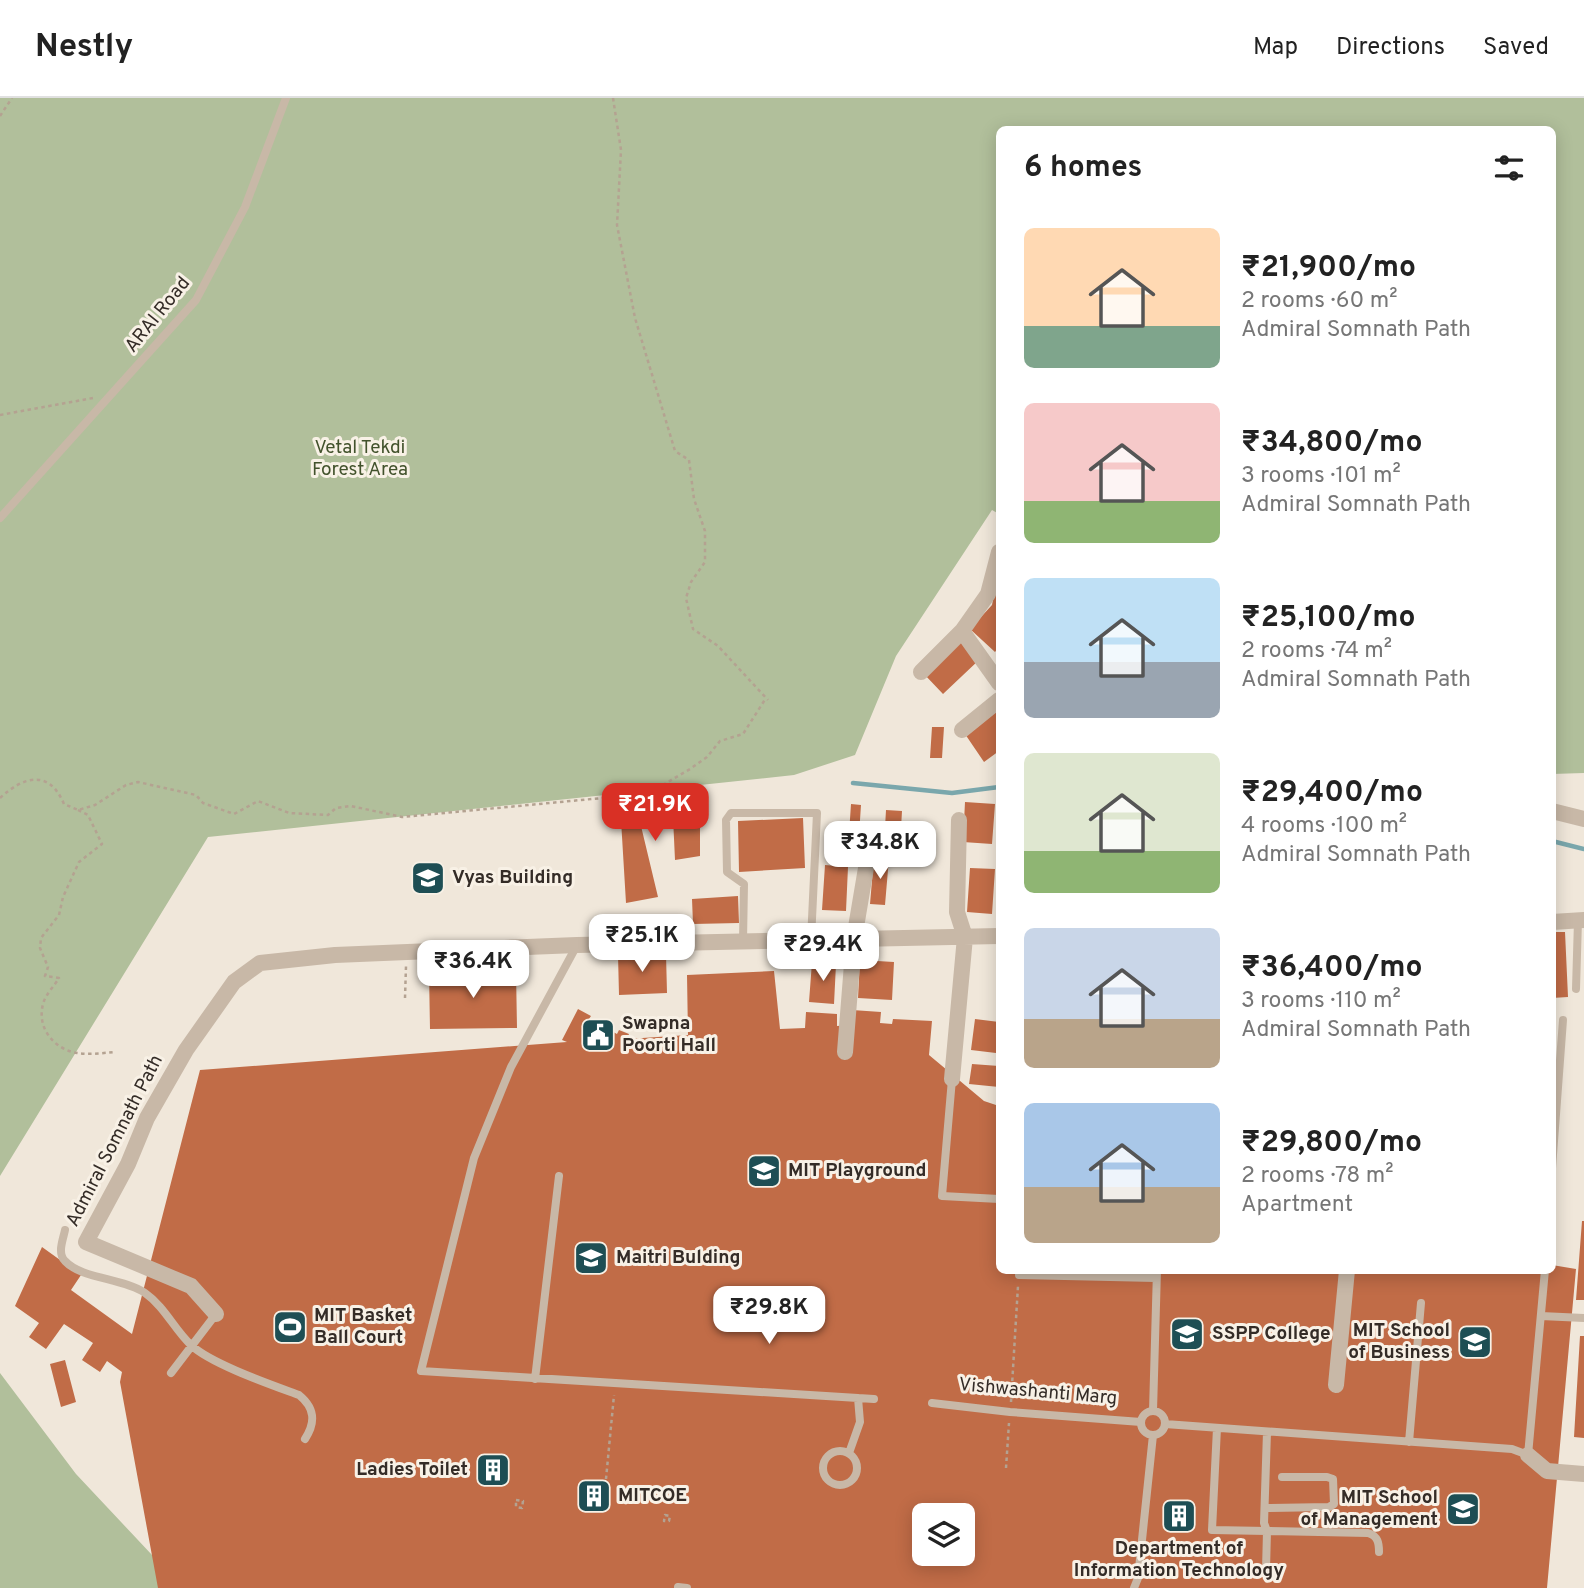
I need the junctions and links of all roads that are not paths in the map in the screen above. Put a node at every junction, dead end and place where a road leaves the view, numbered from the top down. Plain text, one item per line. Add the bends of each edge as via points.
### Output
1 (286, 98) edge
2 (0, 518) edge
3 (996, 563) edge
4 (962, 631) junction
5 (921, 672) dead end
6 (996, 679) edge
7 (996, 702) edge
8 (962, 730) dead end
9 (1556, 812) edge
10 (1584, 819) edge
11 (958, 820) dead end
12 (867, 862) dead end
13 (1581, 920) edge
14 (1556, 922) edge
15 (996, 936) edge
16 (965, 937) junction
17 (855, 939) junction
18 (811, 940) junction
19 (743, 941) junction
20 (577, 945) junction
21 (1576, 989) dead end
22 (1563, 1020) dead end
23 (845, 1052) dead end
24 (952, 1079) joint
25 (1556, 1114) edge
26 (559, 1177) dead end
27 (996, 1199) edge
28 (65, 1230) dead end
29 (1157, 1274) edge
30 (1347, 1274) edge
31 (1545, 1274) edge
32 (1019, 1275) road end
33 (1422, 1303) dead end
34 (216, 1314) joint
35 (1541, 1316) junction
36 (1584, 1318) edge
37 (193, 1347) junction
38 (171, 1373) dead end
39 (536, 1379) junction
40 (1336, 1385) dead end
41 (858, 1398) junction
42 (874, 1399) dead end
43 (932, 1403) dead end
44 (1153, 1411) junction
45 (1141, 1422) junction
46 (1165, 1424) junction
47 (1217, 1428) junction
48 (1267, 1432) junction
49 (1153, 1435) junction
50 (305, 1438) dead end
51 (1409, 1442) junction
52 (849, 1453) junction
53 (1528, 1455) junction
54 (1584, 1474) edge
55 (1282, 1477) dead end
56 (1265, 1508) junction
57 (1266, 1531) junction
58 (1378, 1552) dead end
59 (1266, 1570) dead end
60 (1134, 1588) edge

1 - 2 lane, ARAI Road via 245,207 196,300
3 - 4 street via 988,594
4 - 5 street
4 - 6 street
7 - 8 street
9 - 10 street
11 - 16 street via 957,912
12 - 17 street
13 - 14 street
13 - 21 lane
15 - 16 street, Admiral Somnath Path
16 - 17 street, Admiral Somnath Path
16 - 24 street
17 - 18 street, Admiral Somnath Path
17 - 23 street
18 - 19 street, Admiral Somnath Path
18 - 19 lane via 817,813 731,813 726,820 727,872 744,884
19 - 20 street, Admiral Somnath Path
20 - 34 street, Admiral Somnath Path via 335,955 260,963 234,982 186,1050 147,1118 86,1242 191,1286
20 - 39 lane via 511,1067 474,1157 421,1371
22 - 25 lane
24 - 27 lane via 942,1196
26 - 39 lane
28 - 37 lane via 64,1261 146,1294
29 - 32 lane
29 - 44 lane
30 - 40 street
31 - 35 lane
33 - 51 lane
34 - 37 lane
35 - 36 lane
35 - 53 lane
37 - 38 lane
37 - 50 lane via 299,1395 314,1418
39 - 41 lane
41 - 42 lane
41 - 52 lane via 860,1422
43 - 45 lane, Vishwashanti Marg
44 - 45 lane, Vishwashanti Marg
44 - 46 lane
45 - 49 lane, Vishwashanti Marg via 1144,1431
46 - 47 lane
46 - 49 lane
47 - 48 lane
47 - 57 lane via 1212,1530
48 - 51 lane
48 - 56 lane
49 - 60 lane
51 - 53 lane via 1512,1449
52 - 52 lane via 857,1462 855,1478 846,1485 830,1483 822,1468 827,1457 837,1451
53 - 54 street via 1547,1471
55 - 56 lane via 1333,1479 1334,1504
56 - 57 lane
57 - 58 lane via 1368,1533 1379,1543
57 - 59 lane

